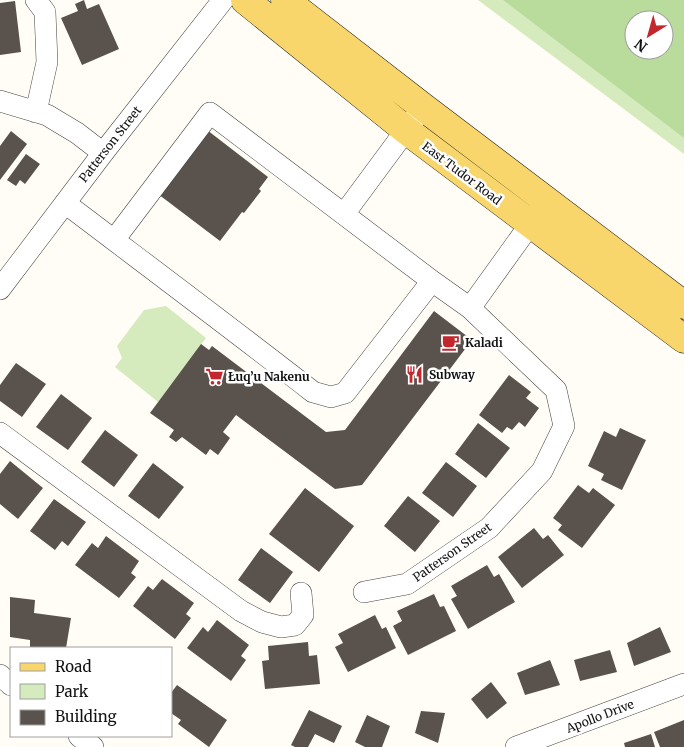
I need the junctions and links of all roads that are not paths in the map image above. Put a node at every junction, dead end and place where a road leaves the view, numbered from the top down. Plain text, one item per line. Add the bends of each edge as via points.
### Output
1 (36, 0) edge
2 (222, 0) edge
3 (245, 0) edge
4 (285, 0) edge
5 (0, 100) edge
6 (422, 107) junction
7 (36, 112) junction
8 (406, 130) junction
9 (103, 153) junction
10 (547, 201) junction
11 (65, 203) junction
12 (344, 214) junction
13 (530, 224) junction
14 (114, 240) junction
15 (432, 281) junction
16 (0, 289) edge
17 (684, 305) edge
18 (470, 308) junction
19 (684, 340) edge
20 (0, 433) edge
21 (364, 592) dead end
22 (301, 593) dead end
23 (0, 675) edge
24 (684, 684) edge
25 (10, 685) edge
26 (80, 737) edge
27 (93, 747) edge
28 (516, 747) edge

1 - 7 street via 45,12 47,62
2 - 9 street, Patterson Street
3 - 8 main road, East Tudor Road
4 - 6 main road
5 - 7 street
6 - 8 street
6 - 10 main road
7 - 9 street via 77,133
8 - 12 street
8 - 13 main road, East Tudor Road
9 - 11 street, Patterson Street
10 - 13 street
10 - 17 main road
11 - 14 street
11 - 16 street, Patterson Street
12 - 14 street, Patterson Street via 210,113
12 - 15 street, Patterson Street
13 - 18 street
13 - 19 main road, East Tudor Road
14 - 15 street via 313,392 331,397 345,392
15 - 18 street, Patterson Street
18 - 21 street, Patterson Street via 556,390 564,426 542,471 489,528 407,584
20 - 22 street via 241,611 281,627 295,625 302,615
23 - 25 street
24 - 28 street, Apollo Drive
26 - 27 street

